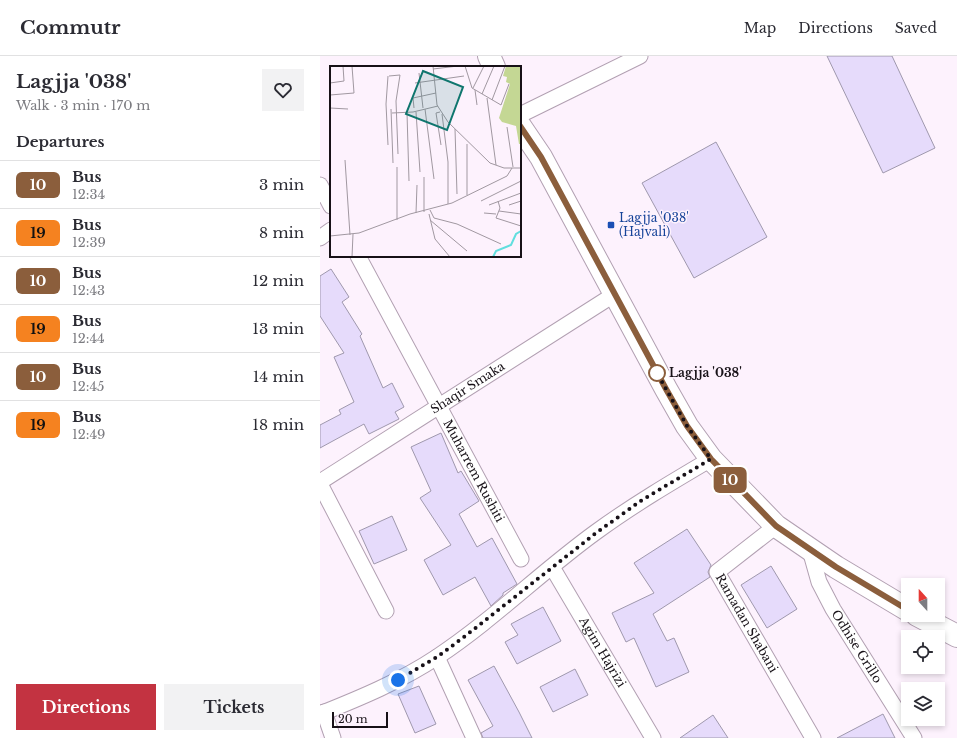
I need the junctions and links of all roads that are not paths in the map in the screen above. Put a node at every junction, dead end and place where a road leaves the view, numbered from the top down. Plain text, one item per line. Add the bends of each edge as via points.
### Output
1 (489, 56) edge
2 (640, 56) edge
3 (494, 66) edge
4 (521, 115) edge
5 (521, 127) edge
6 (320, 185) edge
7 (330, 204) edge
8 (330, 231) edge
9 (320, 238) edge
10 (359, 257) edge
11 (615, 294) junction
12 (439, 406) junction
13 (711, 459) junction
14 (320, 483) edge
15 (776, 526) junction
16 (810, 550) junction
17 (521, 559) dead end
18 (552, 567) junction
19 (901, 606) edge
20 (386, 610) dead end
21 (930, 622) edge
22 (957, 636) edge
23 (437, 657) junction
24 (322, 713) edge
25 (333, 738) edge
26 (474, 738) edge
27 (653, 738) edge
28 (813, 738) edge
29 (914, 738) edge

1 - 3 main road
2 - 4 street
5 - 11 main road via 541,157
6 - 7 street
8 - 9 street
10 - 12 street, Muharrem Rushiti
11 - 12 street, Shaqir Smaka
11 - 13 main road via 687,426
12 - 14 street, Shaqir Smaka
12 - 17 street, Muharrem Rushiti
13 - 15 main road
13 - 18 street via 642,500
14 - 20 street, Shaqir Smaka
15 - 16 main road
15 - 28 street, Ramadan Shabani via 717,572
16 - 19 main road
16 - 29 street, Odhise Grillo via 819,582 833,609
18 - 23 street
18 - 27 street, Agim Hajrizi
21 - 22 main road
23 - 24 street via 398,680
23 - 26 street
24 - 25 street

